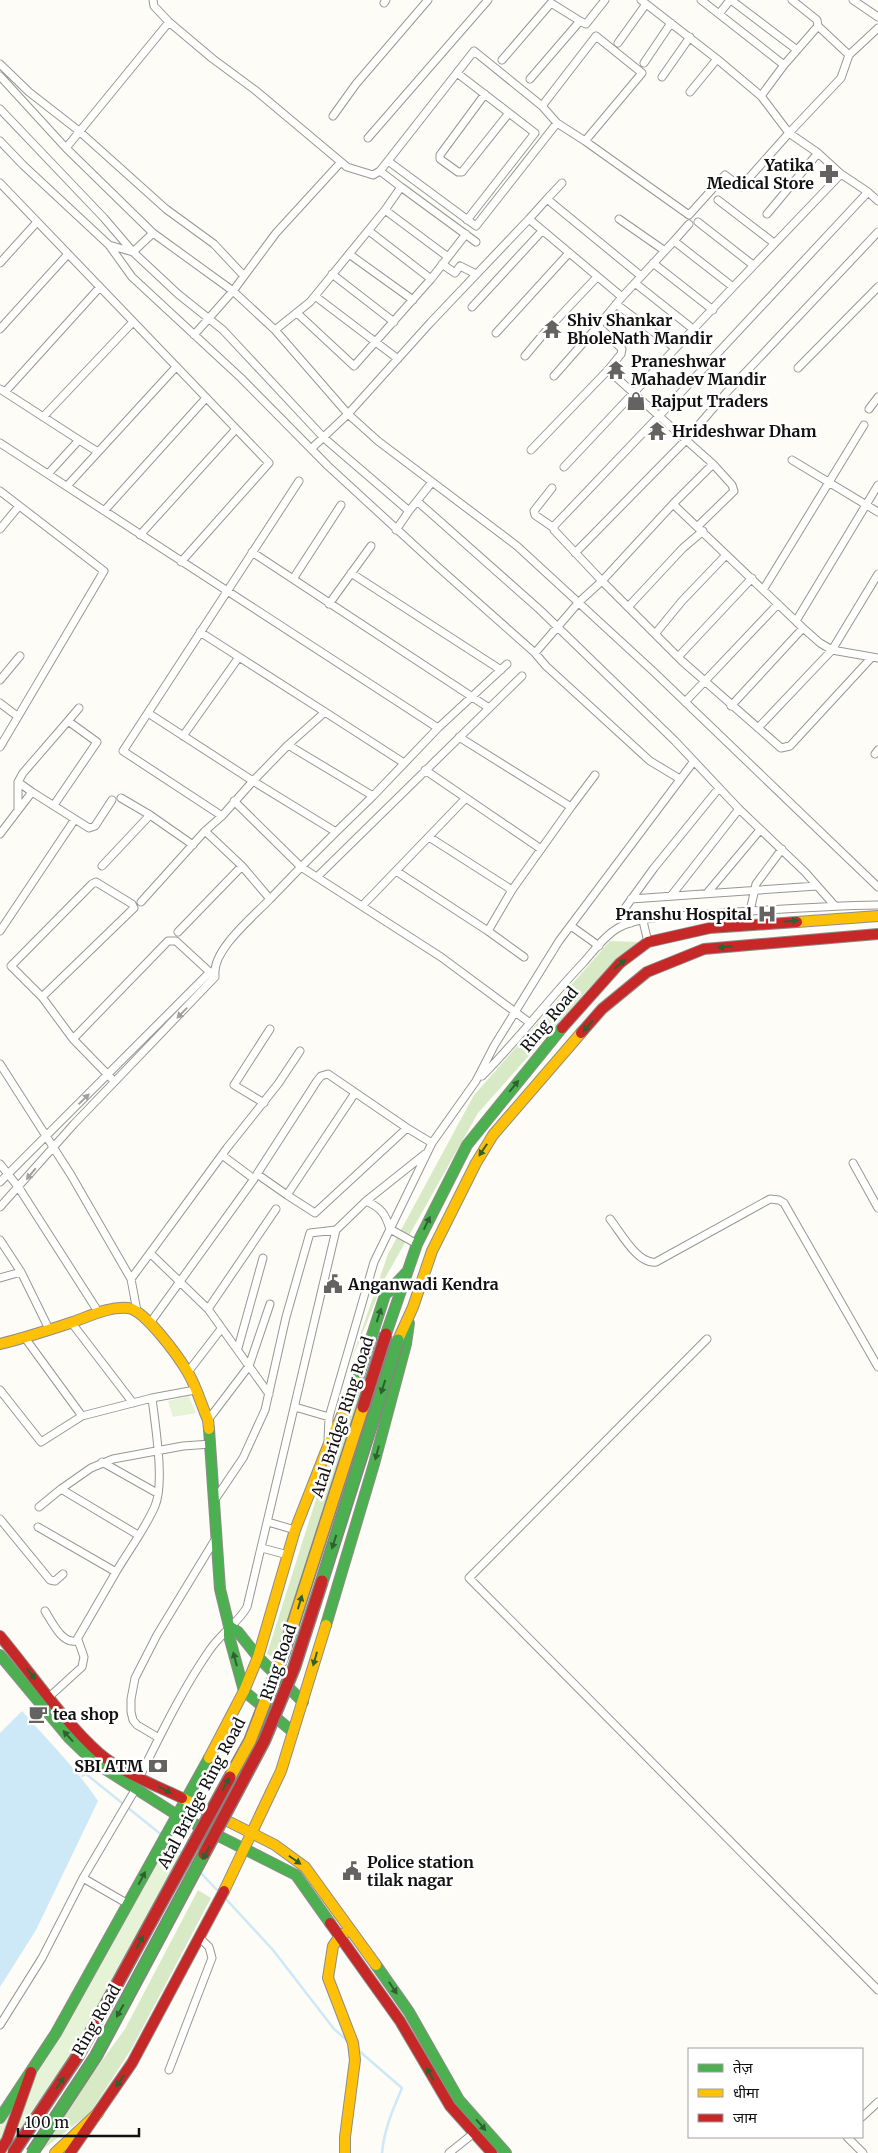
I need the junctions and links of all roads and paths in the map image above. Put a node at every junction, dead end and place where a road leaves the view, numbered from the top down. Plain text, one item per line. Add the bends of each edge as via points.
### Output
1 (153, 0) edge
2 (428, 0) edge
3 (488, 0) edge
4 (605, 0) edge
5 (700, 0) edge
6 (731, 0) edge
7 (792, 0) edge
8 (853, 0) edge
9 (552, 1) edge
10 (644, 2) edge
11 (719, 14) junction
12 (878, 17) edge
13 (580, 21) junction
14 (168, 22) junction
15 (671, 24) junction
16 (818, 26) junction
17 (878, 28) edge
18 (690, 37) junction
19 (618, 43) dead end
20 (797, 50) junction
21 (849, 54) junction
22 (717, 59) junction
23 (502, 60) dead end
24 (644, 63) dead end
25 (0, 64) edge
26 (784, 65) junction
27 (457, 73) junction
28 (0, 76) edge
29 (662, 77) dead end
30 (530, 79) dead end
31 (690, 92) dead end
32 (485, 94) junction
33 (761, 96) junction
34 (542, 106) junction
35 (0, 109) edge
36 (509, 113) junction
37 (333, 116) dead end
38 (557, 123) junction
39 (79, 130) junction
40 (535, 133) junction
41 (789, 133) junction
42 (368, 138) dead end
43 (544, 139) junction
44 (0, 141) edge
45 (586, 141) junction
46 (66, 148) junction
47 (818, 153) junction
48 (388, 161) junction
49 (341, 162) junction
50 (380, 172) junction
51 (841, 174) junction
52 (0, 183) edge
53 (562, 183) dead end
54 (401, 187) junction
55 (868, 192) junction
56 (547, 199) junction
57 (718, 200) dead end
58 (878, 200) edge
59 (386, 210) junction
60 (767, 214) dead end
61 (529, 219) junction
62 (618, 219) dead end
63 (467, 220) junction
64 (37, 222) junction
65 (698, 222) dead end
66 (689, 224) dead end
67 (369, 231) junction
68 (542, 231) junction
69 (878, 232) edge
70 (153, 233) junction
71 (466, 234) junction
72 (674, 241) junction
73 (476, 242) dead end
74 (774, 243) junction
75 (109, 245) junction
76 (665, 251) junction
77 (134, 252) junction
78 (569, 253) junction
79 (68, 254) junction
80 (349, 254) junction
81 (448, 257) junction
82 (0, 263) edge
83 (653, 263) junction
84 (442, 264) junction
85 (753, 265) junction
86 (332, 274) junction
87 (476, 274) junction
88 (244, 276) junction
89 (597, 276) junction
90 (641, 276) junction
91 (431, 279) junction
92 (635, 283) junction
93 (100, 287) junction
94 (733, 287) junction
95 (878, 287) edge
96 (233, 291) junction
97 (315, 296) junction
98 (622, 298) junction
99 (413, 300) junction
100 (616, 304) junction
101 (472, 307) dead end
102 (713, 310) junction
103 (297, 314) junction
104 (208, 319) junction
105 (134, 322) junction
106 (394, 322) junction
107 (598, 326) junction
108 (0, 329) edge
109 (693, 329) junction
110 (275, 330) junction
111 (496, 334) dead end
112 (194, 335) junction
113 (376, 342) junction
114 (675, 348) junction
115 (525, 356) dead end
116 (398, 359) junction
117 (176, 367) junction
118 (798, 368) dead end
119 (608, 370) junction
120 (554, 376) dead end
121 (3, 390) edge
122 (634, 392) junction
123 (878, 396) edge
124 (206, 398) junction
125 (869, 409) dead end
126 (348, 414) junction
127 (659, 416) junction
128 (43, 417) junction
129 (864, 425) dead end
130 (236, 429) junction
131 (324, 438) junction
132 (79, 440) junction
133 (686, 440) junction
134 (0, 443) edge
135 (312, 448) junction
136 (531, 450) dead end
137 (98, 452) junction
138 (792, 460) dead end
139 (713, 464) junction
140 (564, 467) dead end
141 (48, 474) junction
142 (299, 481) dead end
143 (432, 482) junction
144 (829, 482) junction
145 (878, 485) edge
146 (66, 486) junction
147 (552, 488) dead end
148 (0, 491) edge
149 (417, 501) junction
150 (673, 504) junction
151 (341, 505) dead end
152 (866, 505) junction
153 (19, 506) junction
154 (104, 511) junction
155 (409, 511) junction
156 (878, 512) edge
157 (554, 528) junction
158 (0, 529) edge
159 (700, 529) junction
160 (396, 530) junction
161 (140, 535) junction
162 (371, 546) dead end
163 (252, 552) junction
164 (575, 553) junction
165 (726, 556) junction
166 (181, 562) junction
167 (351, 573) junction
168 (878, 574) edge
169 (752, 578) junction
170 (293, 579) junction
171 (602, 581) junction
172 (763, 590) junction
173 (226, 591) junction
174 (579, 602) junction
175 (329, 604) junction
176 (778, 604) junction
177 (628, 607) junction
178 (796, 621) junction
179 (557, 628) junction
180 (803, 628) junction
181 (200, 632) junction
182 (655, 634) junction
183 (832, 650) junction
184 (535, 653) junction
185 (20, 656) dead end
186 (239, 657) junction
187 (678, 657) junction
188 (875, 658) edge
189 (522, 676) dead end
190 (0, 680) edge
191 (705, 682) junction
192 (473, 697) junction
193 (686, 702) junction
194 (0, 703) edge
195 (732, 706) junction
196 (79, 708) dead end
197 (489, 708) junction
198 (325, 712) junction
199 (148, 713) junction
200 (17, 716) junction
201 (68, 721) junction
202 (438, 728) junction
203 (758, 728) junction
204 (183, 736) junction
205 (458, 737) junction
206 (288, 745) junction
207 (0, 747) edge
208 (694, 761) junction
209 (404, 763) junction
210 (425, 770) junction
211 (594, 775) dead end
212 (680, 779) junction
213 (254, 781) junction
214 (18, 782) junction
215 (719, 788) junction
216 (32, 792) junction
217 (373, 796) junction
218 (121, 798) dead end
219 (466, 798) junction
220 (112, 800) dead end
221 (234, 801) junction
222 (54, 805) junction
223 (571, 807) junction
224 (739, 809) junction
225 (18, 810) junction
226 (150, 815) junction
227 (222, 816) junction
228 (75, 819) junction
229 (760, 830) junction
230 (205, 831) junction
231 (336, 832) junction
232 (0, 834) edge
233 (429, 837) junction
234 (193, 845) junction
235 (541, 849) junction
236 (782, 849) junction
237 (102, 866) dead end
238 (242, 866) junction
239 (301, 866) junction
240 (396, 871) junction
241 (318, 876) junction
242 (817, 886) junction
243 (878, 887) edge
244 (512, 890) junction
245 (753, 890) junction
246 (708, 892) junction
247 (671, 896) junction
248 (270, 899) junction
249 (631, 900) junction
250 (141, 902) dead end
251 (878, 905) edge
252 (362, 906) junction
253 (835, 906) junction
254 (750, 911) junction
255 (878, 916) edge
256 (643, 921) junction
257 (631, 923) junction
258 (570, 926) junction
259 (0, 931) edge
260 (488, 931) junction
261 (178, 932) dead end
262 (878, 934) edge
263 (648, 942) junction
264 (599, 946) junction
265 (524, 957) dead end
266 (213, 974) junction
267 (42, 997) junction
268 (515, 1012) junction
269 (530, 1023) junction
270 (270, 1029) dead end
271 (73, 1039) junction
272 (300, 1051) dead end
273 (0, 1064) edge
274 (109, 1075) junction
275 (476, 1081) junction
276 (115, 1082) junction
277 (355, 1093) junction
278 (264, 1104) junction
279 (68, 1115) junction
280 (74, 1124) junction
281 (407, 1128) junction
282 (46, 1137) junction
283 (432, 1143) junction
284 (53, 1148) junction
285 (427, 1153) junction
286 (222, 1155) junction
287 (853, 1163) dead end
288 (0, 1164) edge
289 (8, 1175) junction
290 (0, 1182) edge
291 (19, 1188) junction
292 (288, 1195) junction
293 (366, 1201) junction
294 (0, 1207) edge
295 (878, 1208) edge
296 (276, 1209) dead end
297 (610, 1220) dead end
298 (390, 1229) junction
299 (336, 1230) junction
300 (0, 1240) edge
301 (417, 1244) junction
302 (150, 1253) junction
303 (263, 1258) dead end
304 (21, 1272) junction
305 (406, 1273) junction
306 (0, 1278) edge
307 (131, 1279) junction
308 (180, 1281) junction
309 (270, 1304) dead end
310 (208, 1309) junction
311 (137, 1311) junction
312 (99, 1313) junction
313 (409, 1321) junction
314 (71, 1322) junction
315 (150, 1324) junction
316 (49, 1329) junction
317 (221, 1330) junction
318 (386, 1334) joint
319 (26, 1338) junction
320 (707, 1339) dead end
321 (0, 1344) edge
322 (238, 1348) junction
323 (249, 1366) junction
324 (878, 1367) edge
325 (188, 1372) junction
326 (0, 1390) edge
327 (195, 1390) junction
328 (269, 1394) junction
329 (152, 1398) junction
330 (133, 1403) junction
331 (295, 1407) junction
332 (82, 1416) junction
333 (329, 1417) junction
334 (208, 1420) junction
335 (211, 1444) junction
336 (328, 1446) junction
337 (157, 1451) junction
338 (102, 1462) junction
339 (61, 1489) junction
340 (157, 1493) junction
341 (214, 1501) junction
342 (39, 1507) dead end
343 (0, 1519) edge
344 (268, 1522) junction
345 (38, 1527) dead end
346 (295, 1530) junction
347 (138, 1535) junction
348 (216, 1538) junction
349 (262, 1548) junction
350 (288, 1555) junction
351 (116, 1572) junction
352 (63, 1574) dead end
353 (45, 1611) dead end
354 (229, 1626) junction
355 (0, 1636) edge
356 (78, 1640) junction
357 (0, 1655) edge
358 (258, 1657) junction
359 (244, 1691) junction
360 (49, 1696) junction
361 (303, 1702) junction
362 (293, 1732) junction
363 (159, 1738) junction
364 (140, 1776) junction
365 (135, 1790) junction
366 (185, 1801) junction
367 (177, 1815) junction
368 (253, 1835) junction
369 (245, 1850) junction
370 (83, 1878) junction
371 (128, 1904) junction
372 (352, 1929) junction
373 (340, 1936) junction
374 (199, 1937) junction
375 (878, 1990) edge
376 (0, 2025) edge
377 (169, 2070) dead end
378 (30, 2072) junction
379 (878, 2102) edge
380 (98, 2113) junction
381 (1, 2114) edge
382 (863, 2116) edge
383 (474, 2133) junction
384 (848, 2138) edge
385 (0, 2151) edge
386 (13, 2153) edge
387 (32, 2153) edge
388 (56, 2153) edge
389 (70, 2153) edge
390 (345, 2153) edge
391 (449, 2153) edge
392 (492, 2153) edge
393 (506, 2153) edge
394 (863, 2153) edge

1 - 14 street via 154,6
2 - 37 street
3 - 42 street
4 - 13 street via 586,24
5 - 11 street
6 - 11 street
6 - 20 street
7 - 16 street via 816,20
8 - 12 street
9 - 13 street
9 - 23 street
10 - 15 street
10 - 19 street
11 - 26 street
13 - 30 street
14 - 39 street
14 - 49 street
15 - 18 street
15 - 24 street
16 - 20 street
16 - 21 street
17 - 21 street
18 - 22 street
18 - 29 street
20 - 26 street
21 - 41 street via 841,78
22 - 31 street
22 - 33 street
25 - 39 street via 29,92
26 - 33 street
27 - 32 street
27 - 34 street via 474,51
27 - 48 street
28 - 46 street
32 - 36 street
32 - 36 street via 440,159 462,172
33 - 41 street
34 - 38 street
34 - 45 street via 596,36 642,73
35 - 77 street
36 - 40 street
38 - 43 street
38 - 45 street
39 - 46 street
39 - 88 street via 166,209 214,244
40 - 43 street
40 - 63 street
41 - 45 street via 741,187 725,175 689,215
41 - 47 street
43 - 63 street via 476,226
44 - 75 street
46 - 70 street
47 - 51 street
47 - 60 street
48 - 50 street
48 - 63 street
49 - 50 street via 347,167 373,174
49 - 88 street via 276,233
50 - 54 street
51 - 55 street
51 - 74 street
52 - 64 street
53 - 56 street
54 - 59 street
54 - 71 street
55 - 58 street
55 - 127 street
56 - 61 street
56 - 90 street
57 - 74 street
59 - 67 street
59 - 81 street
61 - 68 street
61 - 87 street
62 - 76 street
64 - 79 street
64 - 82 street
65 - 85 street
66 - 72 street
67 - 80 street
67 - 91 street
68 - 78 street
68 - 101 street
69 - 133 street
70 - 77 street
70 - 96 street
71 - 73 street
71 - 81 street
72 - 76 street
72 - 94 street
74 - 85 street
75 - 77 street
75 - 112 street via 132,277
76 - 83 street
77 - 104 street
78 - 89 street
78 - 111 street
79 - 93 street
79 - 108 street
80 - 86 street
80 - 99 street
81 - 84 street
83 - 90 street
83 - 102 street
84 - 87 street via 455,273 460,266
84 - 91 street
85 - 94 street
86 - 97 street
86 - 106 street
87 - 116 street
88 - 96 street
89 - 98 street
89 - 115 street
90 - 92 street
91 - 99 street
92 - 98 street
92 - 109 street
93 - 105 street
93 - 121 street
94 - 102 street
95 - 118 street
96 - 104 street
96 - 110 street
97 - 103 street
97 - 113 street
98 - 100 street
99 - 106 street
100 - 107 street
100 - 114 street
102 - 109 street
103 - 110 street
103 - 113 street via 354,366
104 - 112 street
104 - 131 street via 223,330
105 - 117 street
105 - 128 street
106 - 113 street
107 - 119 street via 622,349
107 - 120 street
109 - 114 street
110 - 126 street
112 - 135 street
113 - 116 street
114 - 122 street
116 - 126 street
117 - 124 street
117 - 137 street
119 - 122 street
119 - 136 street
121 - 128 street
122 - 127 street
122 - 140 street
123 - 125 street
124 - 130 street
124 - 154 street
126 - 131 street
126 - 143 street
127 - 133 street
127 - 157 street
128 - 132 street
129 - 144 street
130 - 161 street
130 - 166 street via 269,463
131 - 135 street
131 - 155 street
132 - 137 street
132 - 141 street
133 - 139 street
133 - 164 street
134 - 141 street
135 - 160 street
137 - 146 street
138 - 144 street
139 - 150 street
139 - 159 street via 732,485 733,493
141 - 146 street
142 - 163 street
143 - 149 street
143 - 174 street via 517,546
144 - 152 street
144 - 172 street
145 - 152 street
146 - 154 street
147 - 157 street via 534,511
148 - 153 street
149 - 155 street
149 - 179 street
150 - 159 street
150 - 171 street
151 - 170 street
152 - 156 street
152 - 178 street
153 - 158 street
153 - 200 street via 104,571
154 - 161 street
155 - 160 street
157 - 164 street
159 - 165 street
159 - 177 street
160 - 184 street
161 - 166 street
162 - 167 street
163 - 170 street
163 - 173 street
164 - 171 street
165 - 169 street
165 - 182 street
166 - 173 street
167 - 175 street
167 - 192 street via 504,667
168 - 183 street
169 - 172 street
169 - 187 street
170 - 175 street
171 - 174 street
171 - 177 street
172 - 176 street
173 - 181 street
173 - 202 street
174 - 179 street
174 - 193 street
175 - 192 street
176 - 178 street
176 - 191 street
177 - 182 street
178 - 180 street
179 - 184 street
179 - 208 street
180 - 183 street
180 - 195 street
181 - 186 street
181 - 199 street
182 - 187 street
183 - 188 street
183 - 203 street
184 - 212 street via 650,761
185 - 190 street
186 - 198 street
186 - 204 street
187 - 191 street
188 - 203 street via 790,746 781,748
189 - 197 street
191 - 193 street
191 - 195 street
192 - 197 street
192 - 202 street
193 - 243 street
194 - 200 street
195 - 203 street
196 - 201 street
197 - 205 street
198 - 206 street
198 - 209 street
199 - 204 street
199 - 227 street via 123,751
200 - 207 street
201 - 214 street
201 - 222 street via 97,742
202 - 209 street
204 - 213 street
205 - 210 street
205 - 223 street
206 - 213 street
206 - 217 street
208 - 212 street
208 - 215 street
209 - 217 street
210 - 219 street
210 - 241 street
211 - 223 street
212 - 258 street
213 - 221 street
213 - 231 street
214 - 216 street
214 - 225 street
215 - 224 street
215 - 249 street
216 - 222 street
216 - 225 street
217 - 231 street
218 - 226 street
219 - 233 street
219 - 235 street
220 - 228 street via 93,828
221 - 227 street
221 - 239 street
222 - 228 street
223 - 235 street
224 - 229 street
224 - 247 street
225 - 232 street
226 - 234 street
226 - 237 street
227 - 230 street
228 - 259 street
229 - 236 street
229 - 246 street
230 - 234 street
230 - 238 street
231 - 239 street
233 - 240 street
233 - 244 street
234 - 250 street
235 - 244 street
236 - 242 street
236 - 245 street
238 - 248 street
238 - 261 street
239 - 241 street
239 - 248 street
240 - 252 street
240 - 260 street
241 - 252 street
242 - 245 street
242 - 253 street
244 - 260 street
245 - 246 street
245 - 254 street
246 - 247 street
247 - 249 street
248 - 266 street via 221,950
249 - 257 street via 625,908
251 - 253 street
252 - 268 street via 441,957
253 - 254 street
254 - 256 street
263 -> 255 main road, Ring Road via 710,928
256 - 257 street
256 - 263 street
257 - 264 street via 618,928
258 - 264 street
258 - 268 street
260 - 265 street
262 -> 313 main road, Ring Road via 704,949 647,972 624,989 602,1009 493,1135 478,1157 432,1252
301 -> 263 main road, Ring Road via 452,1173 477,1132 601,982
264 - 269 street
266 - 271 street via 176,941 168,941
266 - 274 street
266 -> 276 street
267 - 267 street via 132,911 132,904 100,883 92,884 11,966
267 - 271 street
268 - 269 street
268 - 275 street
269 - 275 street
270 - 278 street via 234,1086
271 - 274 street
272 - 278 street
273 - 282 street
274 - 276 street
279 -> 274 street
275 - 283 street
276 - 280 street
277 - 281 street
277 - 292 street
277 - 292 street via 328,1074 321,1076 257,1174
278 - 286 street
279 - 280 street
279 - 282 street
280 - 284 street
281 - 283 street
281 - 292 street via 315,1214
282 - 284 street
282 - 289 street
283 - 285 street
284 -> 291 street
284 - 307 street
285 - 293 street
285 - 298 street
286 - 302 street
286 - 308 street via 254,1178
287 - 295 street
288 - 289 street
289 - 290 street
289 - 291 street
291 - 294 street
291 - 312 street
293 - 298 street via 380,1208
293 - 299 street
296 - 310 street
297 - 324 street via 640,1257 652,1263 770,1199 779,1200 784,1203
298 - 301 street
298 - 333 street via 374,1262
299 - 328 street via 310,1233 286,1317
299 - 331 street
300 - 304 street
301 - 305 main road, Ring Road
302 - 307 street
302 - 308 street
303 - 322 street
304 - 306 street
304 - 316 street
305 - 318 main road, Ring Road
336 -> 305 main road via 358,1380 385,1295
307 - 311 street
308 - 310 street
308 - 315 street
309 - 323 street
310 - 317 street
311 - 312 main road via 120,1308
311 - 315 main road
312 - 314 main road
313 -> 361 main road via 406,1344 374,1464
313 -> 387 main road, Ring Road, bridge via 398,1340 294,1668 268,1733 96,2056
314 - 316 main road
314 - 330 street
315 - 325 main road
316 - 319 main road
317 - 322 street
317 - 325 street
386 -> 318 main road, Atal Bridge Ring Road, bridge via 88,2039 250,1741 284,1652
319 - 321 main road
319 - 332 street
320 - 375 street via 469,1578
322 - 323 street
323 - 328 street
323 - 334 street
325 - 327 main road
326 - 332 street via 41,1442
327 - 329 street
327 - 334 main road
328 - 341 street via 243,1458
329 - 330 street
329 - 337 street
330 - 332 street
331 - 333 street
331 - 344 street
333 - 336 street
334 - 335 main road
335 - 337 street
335 - 341 main road
336 - 346 main road
337 - 338 street
337 - 340 street
338 - 339 street
338 - 340 street
339 - 342 street
339 - 347 street
340 - 347 street via 156,1504
341 - 348 main road
343 - 352 street via 50,1580 55,1581
344 - 346 street
344 - 349 street
345 - 351 street
346 - 350 main road
347 - 351 street
348 - 354 main road via 220,1589
348 - 363 street via 135,1678 131,1699 133,1720
349 - 350 street
349 - 354 street via 248,1607
350 - 358 main road
351 - 356 street
353 - 356 street via 64,1638 71,1642
354 - 358 main road
359 -> 354 main road
354 - 363 street via 197,1668
355 -> 360 main road
356 - 360 street via 84,1657 82,1666
365 -> 357 main road via 94,1762 69,1738
358 - 359 main road
358 - 361 main road
359 - 362 main road
359 - 366 main road
360 - 364 main road via 99,1754
361 - 362 main road
362 - 368 main road via 281,1771
363 - 364 street
364 -> 366 main road
365 - 367 main road
365 - 370 street
366 - 367 main road
366 - 368 main road
367 - 369 main road
371 -> 367 main road
368 - 369 main road
368 -> 372 main road via 275,1845 306,1867
369 - 373 main road via 296,1875
369 - 374 main road
370 - 371 street
370 - 376 street via 42,1958
371 - 378 main road via 56,2034
372 - 373 main road
372 -> 393 main road via 409,2012 459,2100
383 -> 373 main road via 450,2106 400,2021
373 - 390 main road via 333,1946 328,1978 355,2060
374 - 377 street via 209,1947 212,1958
374 -> 380 main road via 132,2063
378 - 381 main road
378 - 385 main road via 7,2140
379 - 382 street
380 - 388 main road
380 - 389 main road
383 - 391 street
383 - 392 main road
384 - 394 street

